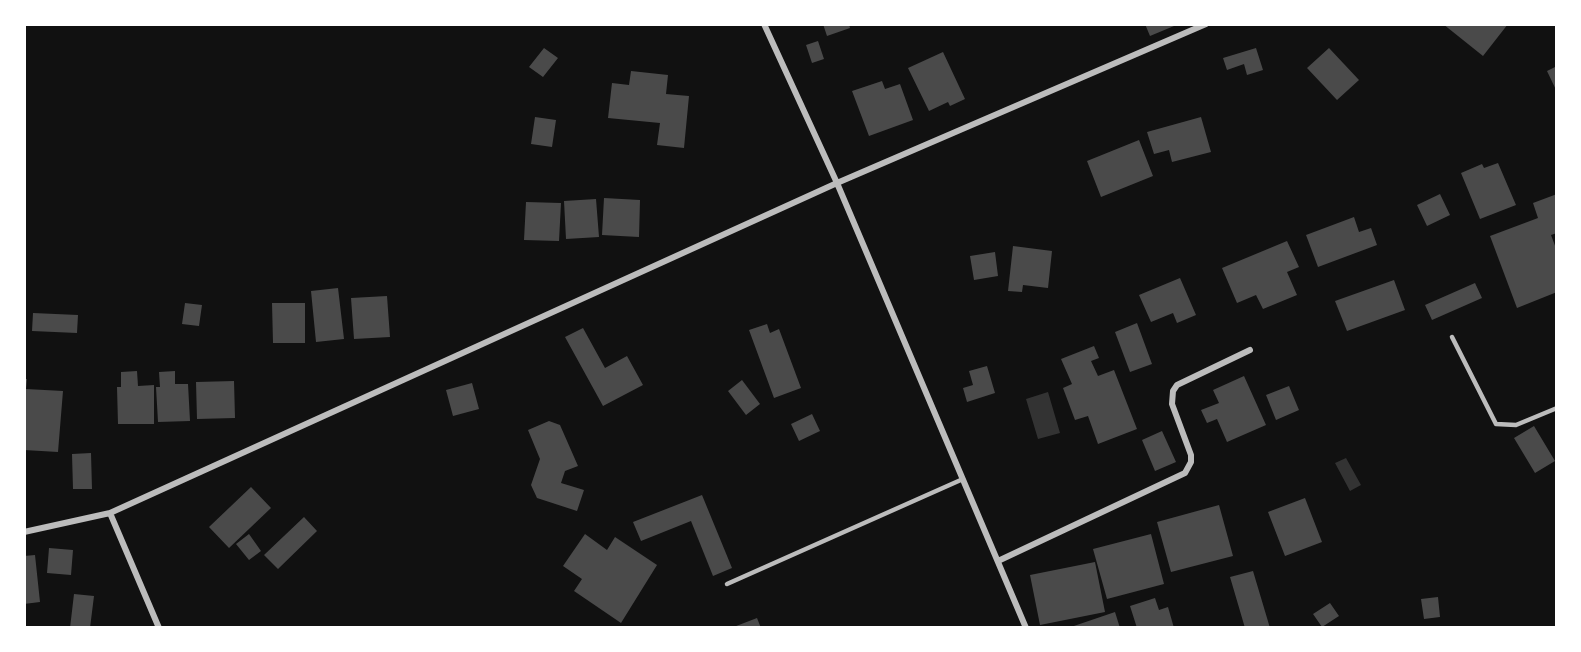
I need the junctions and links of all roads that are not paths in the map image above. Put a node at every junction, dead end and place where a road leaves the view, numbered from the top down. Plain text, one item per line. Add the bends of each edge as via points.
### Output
1 (764, 24) edge
2 (1206, 24) edge
3 (837, 183) junction
4 (1452, 337) dead end
5 (1250, 350) dead end
6 (1557, 408) edge
7 (963, 479) junction
8 (110, 513) junction
9 (24, 532) edge
10 (998, 561) junction
11 (727, 584) dead end
12 (159, 628) edge
13 (1026, 628) edge

1 - 3 street
2 - 3 street
3 - 7 street
3 - 8 street
4 - 6 lane via 1496,424 1516,425
5 - 10 street via 1176,385 1172,405 1191,455 1185,473
7 - 10 street
7 - 11 lane
8 - 9 street
8 - 12 street
10 - 13 street

